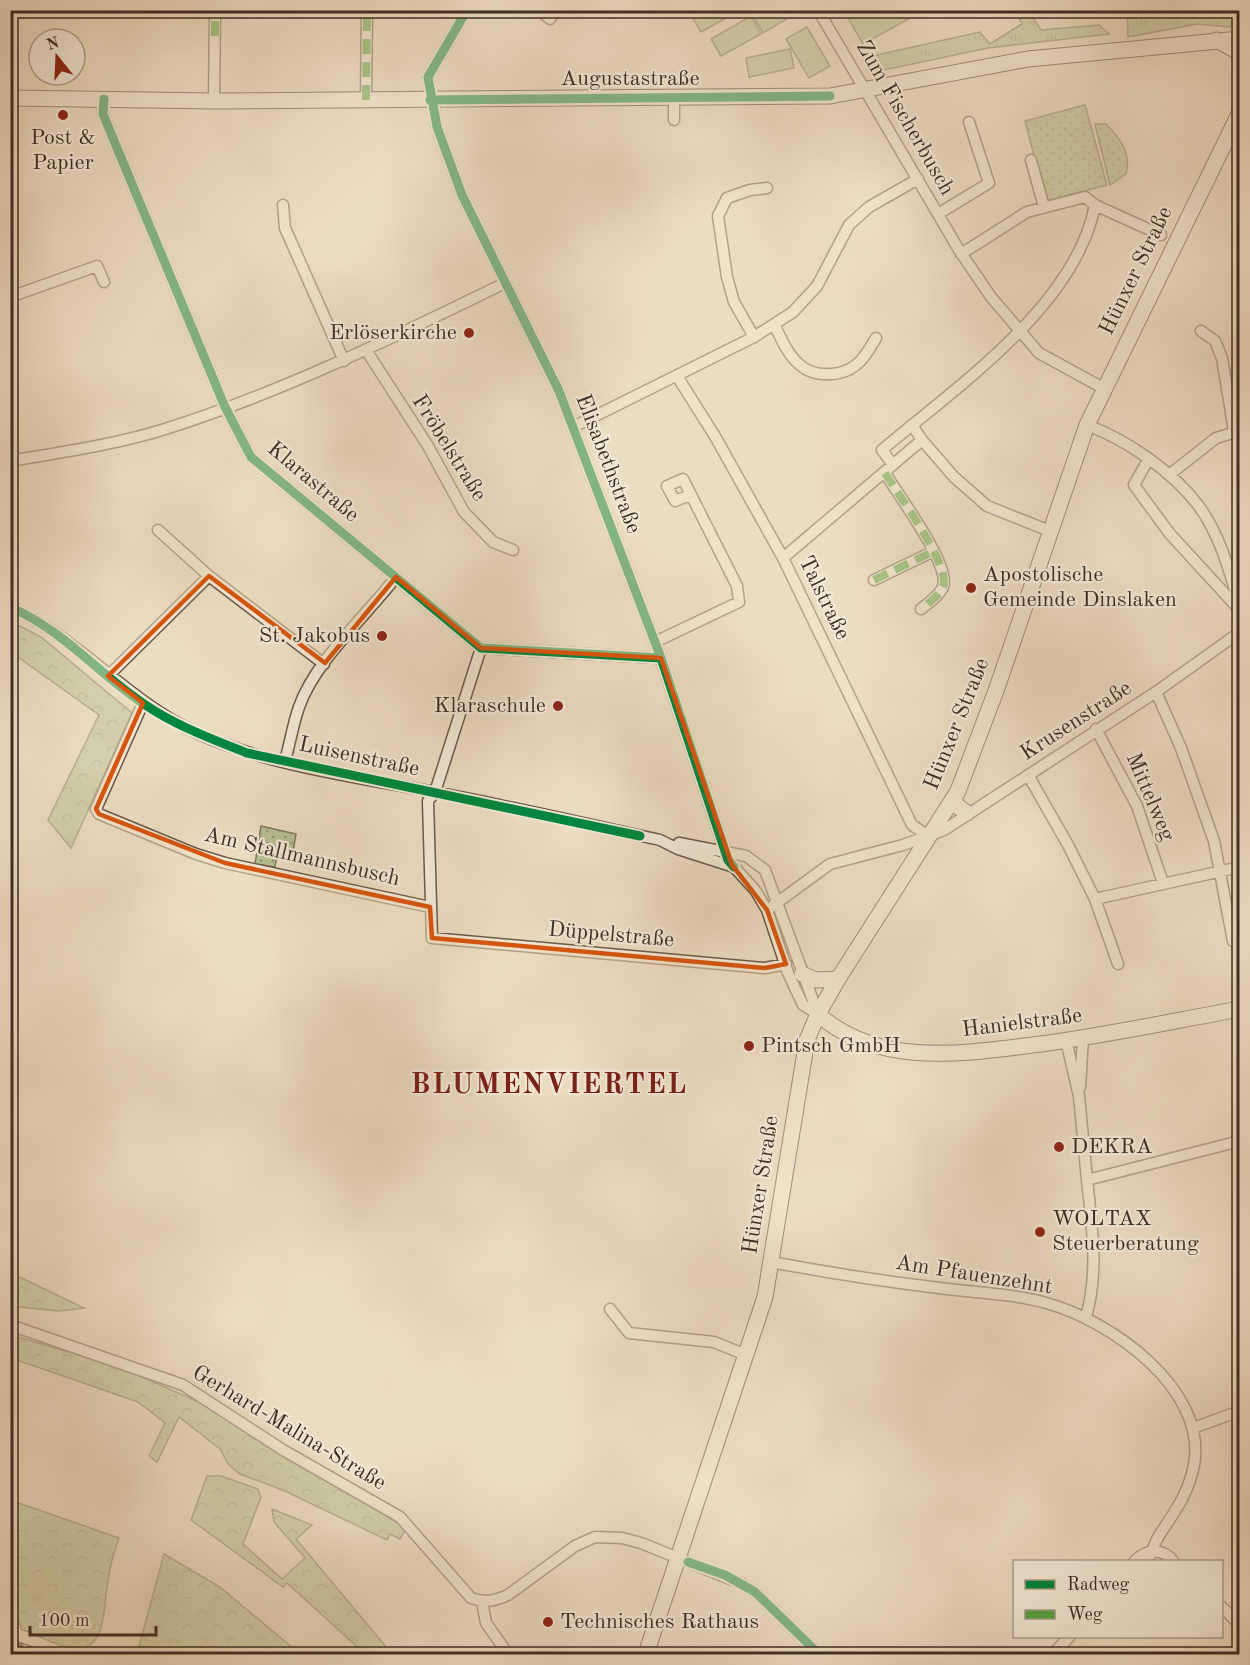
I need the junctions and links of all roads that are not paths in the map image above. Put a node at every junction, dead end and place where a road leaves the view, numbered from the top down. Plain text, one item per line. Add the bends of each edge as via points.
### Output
1 (215, 10) edge
2 (367, 10) edge
3 (467, 10) edge
4 (539, 10) edge
5 (556, 10) edge
6 (818, 10) edge
7 (1239, 39) edge
8 (1217, 40) junction
9 (1239, 53) edge
10 (867, 91) junction
11 (10, 98) edge
12 (104, 99) junction
13 (674, 99) junction
14 (366, 100) junction
15 (430, 100) junction
16 (214, 101) junction
17 (1239, 112) edge
18 (674, 120) dead end
19 (969, 122) dead end
20 (1031, 160) dead end
21 (918, 179) junction
22 (767, 188) dead end
23 (283, 205) dead end
24 (1095, 205) junction
25 (1044, 207) junction
26 (938, 214) junction
27 (1161, 235) dead end
28 (961, 254) junction
29 (104, 282) dead end
30 (506, 283) junction
31 (10, 297) edge
32 (774, 324) junction
33 (1201, 331) dead end
34 (1020, 332) junction
35 (754, 337) junction
36 (876, 338) dead end
37 (366, 350) junction
38 (344, 361) junction
39 (677, 376) junction
40 (1103, 388) junction
41 (225, 407) junction
42 (912, 425) junction
43 (1087, 425) junction
44 (573, 427) junction
45 (1237, 431) edge
46 (922, 440) junction
47 (10, 460) edge
48 (1148, 460) junction
49 (889, 469) junction
50 (1169, 475) junction
51 (690, 495) dead end
52 (158, 530) dead end
53 (1050, 531) junction
54 (513, 550) dead end
55 (932, 552) junction
56 (783, 558) junction
57 (209, 576) junction
58 (396, 577) junction
59 (874, 579) dead end
60 (10, 607) edge
61 (1239, 608) edge
62 (921, 609) dead end
63 (1239, 632) edge
64 (655, 642) junction
65 (481, 648) junction
66 (661, 658) junction
67 (324, 664) junction
68 (108, 676) junction
69 (1156, 692) junction
70 (144, 704) junction
71 (1096, 729) junction
72 (285, 761) junction
73 (1028, 775) junction
74 (435, 792) junction
75 (954, 797) junction
76 (967, 813) junction
77 (912, 825) junction
78 (930, 837) junction
79 (660, 840) junction
80 (903, 845) junction
81 (728, 852) junction
82 (734, 867) junction
83 (1239, 867) edge
84 (1221, 869) junction
85 (1163, 883) junction
86 (1095, 899) junction
87 (779, 903) junction
88 (430, 907) junction
89 (767, 910) junction
90 (1233, 941) dead end
91 (786, 964) junction
92 (1118, 964) dead end
93 (802, 974) junction
94 (838, 979) junction
95 (1239, 1009) edge
96 (818, 1014) junction
97 (1083, 1038) junction
98 (1066, 1040) junction
99 (1079, 1096) junction
100 (1239, 1141) edge
101 (1087, 1180) junction
102 (771, 1262) junction
103 (610, 1309) dead end
104 (1086, 1317) junction
105 (10, 1325) edge
106 (746, 1355) junction
107 (1239, 1411) edge
108 (1192, 1428) junction
109 (1154, 1551) junction
110 (677, 1557) junction
111 (1136, 1560) edge
112 (1147, 1560) edge
113 (1160, 1560) edge
114 (1172, 1560) edge
115 (482, 1602) junction
116 (1223, 1609) edge
117 (1239, 1625) edge
118 (1068, 1638) edge
119 (508, 1654) edge
120 (646, 1654) edge
121 (819, 1654) edge
122 (1053, 1654) edge

1 - 16 street
2 - 14 street
3 - 15 street, Elisabethstraße via 431,67
4 - 5 street via 550,19
6 - 10 street, Zum Fischerbusch
7 - 8 main road, Augustastraße
8 - 9 main road
8 - 10 main road, Augustastraße via 1028,59
10 - 13 main road, Augustastraße via 830,96
10 - 21 street, Zum Fischerbusch
11 - 12 main road, Augustastraße
12 - 16 main road, Augustastraße
12 - 41 street, Klarastraße via 106,122
13 - 15 main road, Augustastraße
13 - 18 street
14 - 15 main road, Augustastraße
14 - 16 main road, Augustastraße
15 - 30 street, Elisabethstraße via 462,195
17 - 40 main road, Hünxer Straße
19 - 26 street, Zum Fischerbusch via 989,183
20 - 25 street
21 - 26 street, Zum Fischerbusch
21 - 32 street via 869,207 849,225 817,286 793,312
22 - 35 street via 727,198 718,216 726,278 734,302
23 - 38 street via 285,228
24 - 25 street via 1085,197
24 - 27 street
24 - 34 street via 1091,226 1067,272
25 - 28 street via 1027,212
26 - 28 street, Zum Fischerbusch
28 - 34 street, Zum Fischerbusch
29 - 31 street via 98,266
30 - 37 street
30 - 44 street, Elisabethstraße
32 - 35 street
32 - 36 street via 800,366 819,374 855,366
33 - 45 street via 1215,341 1222,358
34 - 40 street, Zum Fischerbusch via 1039,353
34 - 42 street
35 - 39 street
37 - 38 street
37 - 54 street, Fröbelstraße via 428,446 464,512 493,543
38 - 41 street
39 - 44 street
39 - 56 street, Talstraße
40 - 43 main road, Hünxer Straße
41 - 47 street via 123,440
41 - 58 street, Klarastraße via 251,457
42 - 46 street
42 - 49 street via 882,450
43 - 48 street
43 - 53 main road, Hünxer Straße
44 - 64 street, Elisabethstraße
45 - 50 street via 1215,438
46 - 49 street
46 - 53 street via 954,477 987,506
48 - 50 street
48 - 61 street via 1134,485 1170,534
49 - 55 street via 900,498 915,515
49 - 56 street
50 - 61 street via 1198,505 1217,539
51 - 64 street via 737,586 739,602
52 - 57 street
53 - 75 main road, Hünxer Straße via 997,688
55 - 59 street
55 - 62 street via 944,583 941,591
56 - 77 street, Talstraße
57 - 67 street
57 - 68 street
58 - 65 street, Klarastraße
58 - 67 street
60 - 68 street, Luisenstraße via 63,636
63 - 69 street, Krusenstraße
64 - 66 street, Elisabethstraße
65 - 66 street
65 - 74 street
66 - 81 street, Elisabethstraße
67 - 72 street via 299,706
68 - 70 street, Luisenstraße
69 - 71 street, Krusenstraße
69 - 84 street, Mittelweg via 1182,748
70 - 72 street, Luisenstraße via 198,734 247,753
70 - 88 street, Am Stallmannsbusch via 96,809 99,814 225,863
71 - 73 street, Krusenstraße
71 - 85 street, Mittelweg via 1137,806
72 - 74 street, Luisenstraße
73 - 76 street, Krusenstraße
73 - 86 street
74 - 79 street, Luisenstraße
74 - 88 street via 428,801
75 - 76 main road via 957,806
75 - 78 main road, Hünxer Straße
76 - 78 street, Krusenstraße
77 - 78 street
77 - 80 street via 912,833
78 - 80 street
78 - 94 main road, Hünxer Straße
79 - 81 street, Luisenstraße
79 - 82 street, Luisenstraße
80 - 87 street via 830,864
81 - 82 street, Luisenstraße
81 - 87 street, Luisenstraße via 746,856 765,870
82 - 89 street, Luisenstraße
83 - 84 street
84 - 85 street
84 - 90 street, Mittelweg
85 - 86 street
86 - 92 street
87 - 89 street
87 - 93 street, Luisenstraße
88 - 91 street, Düppelstraße via 432,938 765,968
89 - 91 street, Luisenstraße
91 - 96 street, Luisenstraße via 803,1005
93 - 94 main road via 816,980
93 - 96 street, Luisenstraße
94 - 96 main road, Hünxer Straße
95 - 97 main road, Hanielstraße
96 - 98 main road, Hanielstraße via 833,1027 863,1041 915,1053 951,1054
96 - 102 main road, Hünxer Straße via 807,1040
97 - 98 main road, Hanielstraße
97 - 99 street
98 - 99 street
99 - 101 street
100 - 101 street
101 - 104 street via 1095,1258 1093,1292
102 - 104 street, Am Pfauenzehnt via 1032,1300
102 - 106 main road, Hünxer Straße via 765,1297
103 - 106 street via 629,1333 714,1342
104 - 108 street, Am Pfauenzehnt via 1139,1352 1178,1397
105 - 115 street, Gerhard-Malina-Straße via 183,1385 283,1450 400,1517 461,1590
106 - 110 main road, Hünxer Straße
107 - 108 street
108 - 109 street via 1194,1463 1186,1496 1158,1536
109 - 111 street via 1141,1554
109 - 112 street
109 - 113 street
109 - 114 street via 1167,1554
110 - 115 street via 622,1538 588,1539 508,1594
110 - 120 main road, Hünxer Straße
110 - 121 street via 725,1575 754,1592
115 - 119 street via 486,1623
116 - 117 street
118 - 122 street

